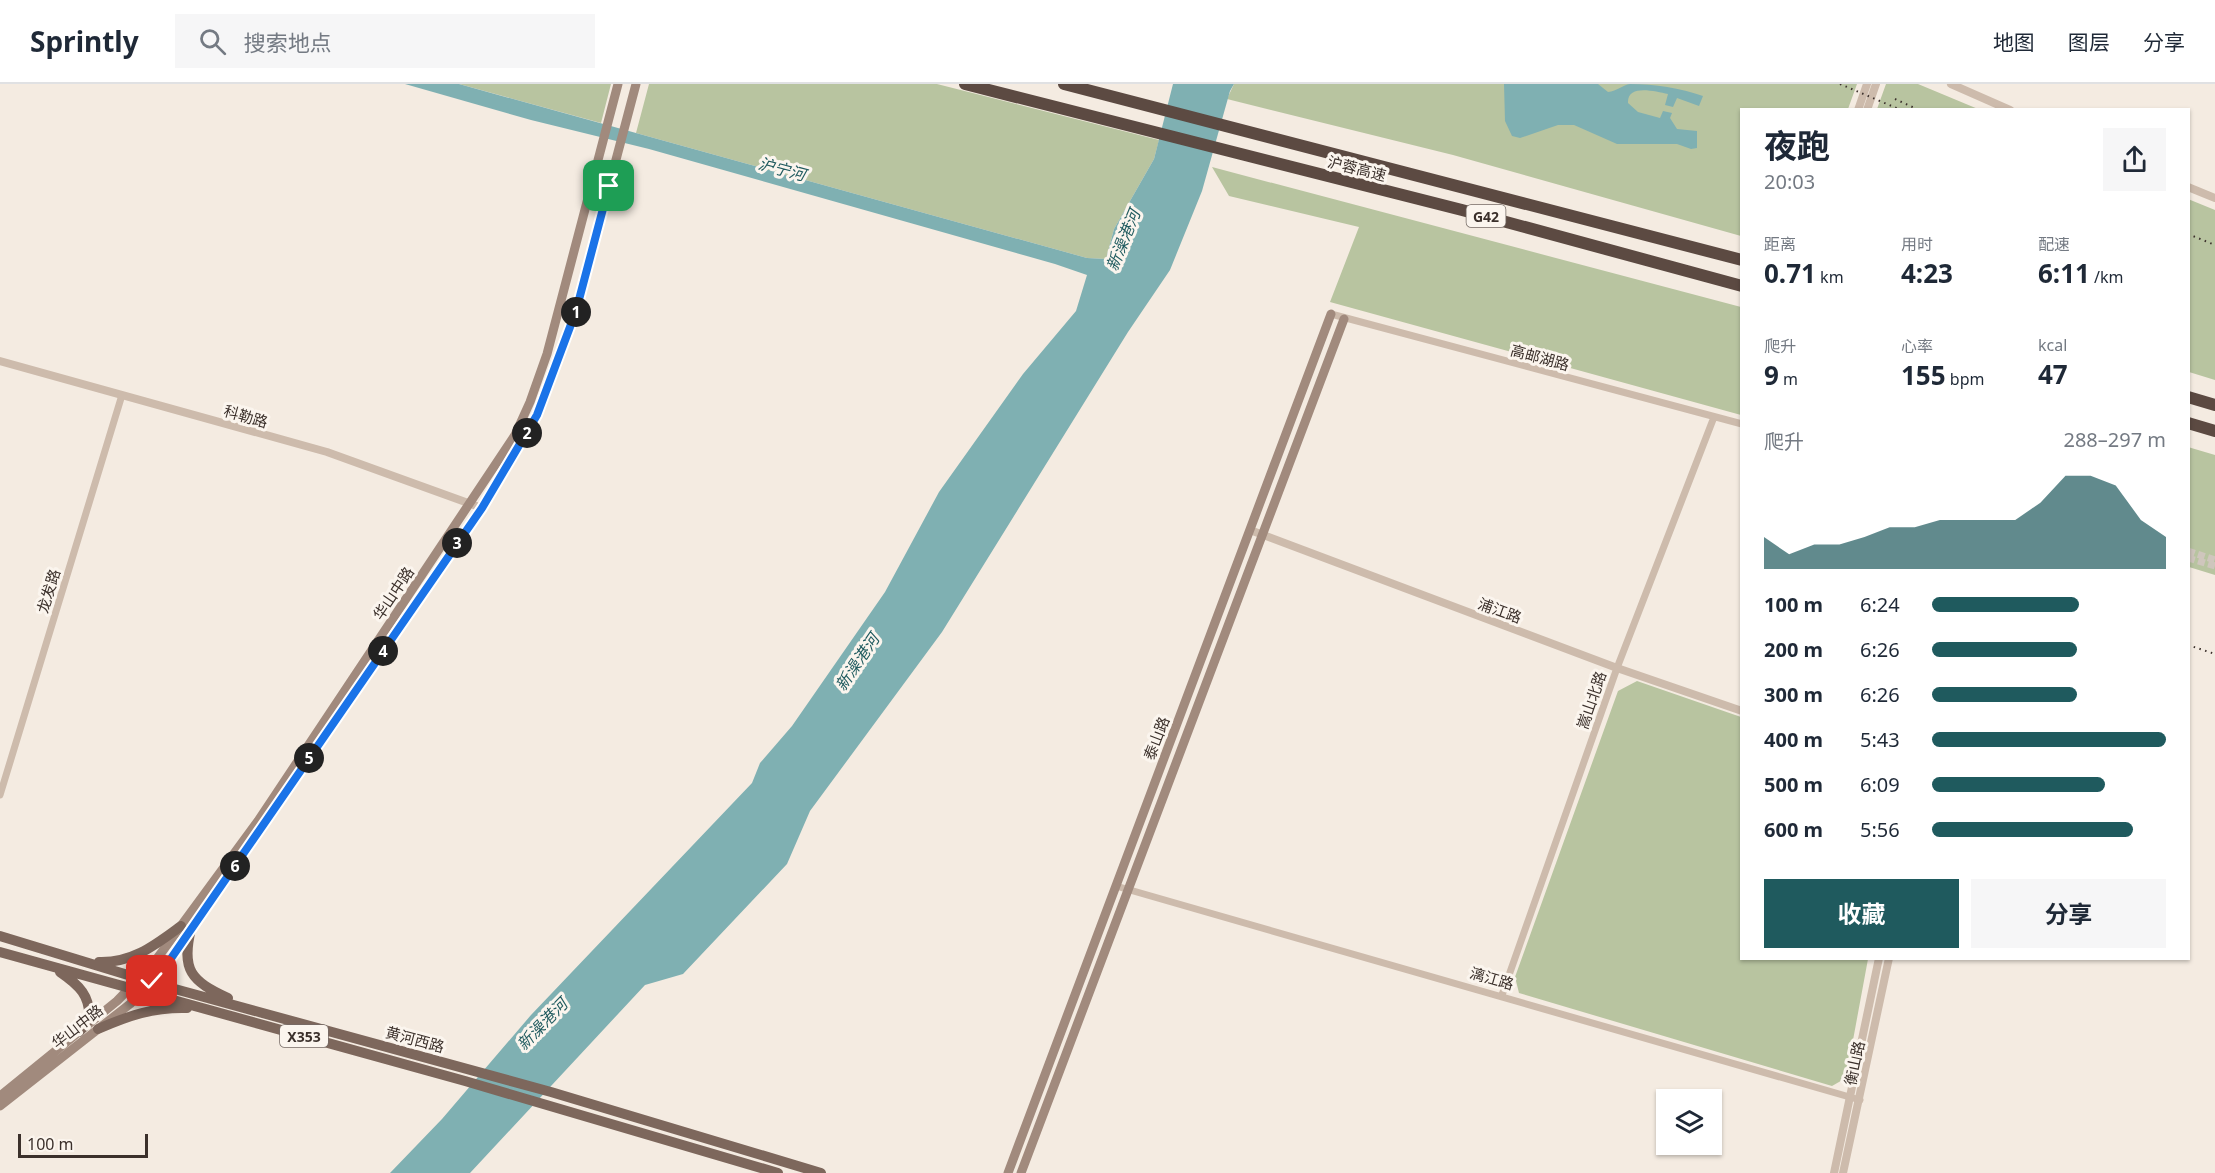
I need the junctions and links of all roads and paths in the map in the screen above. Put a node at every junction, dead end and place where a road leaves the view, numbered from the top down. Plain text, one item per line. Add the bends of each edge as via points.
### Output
1 (618, 84) edge
2 (636, 84) edge
3 (964, 84) edge
4 (1064, 84) edge
5 (1867, 84) edge
6 (1876, 84) edge
7 (1951, 84) edge
8 (1859, 108) edge
9 (1868, 108) edge
10 (2005, 108) edge
11 (2190, 188) edge
12 (2215, 198) edge
13 (1740, 259) edge
14 (1740, 285) edge
15 (1331, 314) joint
16 (1344, 319) junction
17 (0, 361) edge
18 (122, 395) junction
19 (2190, 398) edge
20 (2215, 405) edge
21 (1714, 417) junction
22 (1740, 424) edge
23 (2190, 424) edge
24 (2215, 431) edge
25 (470, 504) junction
26 (482, 508) junction
27 (1250, 531) junction
28 (1262, 536) junction
29 (1617, 668) junction
30 (1740, 710) edge
31 (0, 795) edge
32 (1116, 886) junction
33 (1128, 891) junction
34 (186, 927) junction
35 (0, 936) edge
36 (0, 952) edge
37 (79, 960) junction
38 (1879, 960) edge
39 (1889, 960) edge
40 (50, 966) junction
41 (147, 980) junction
42 (137, 990) junction
43 (1502, 995) junction
44 (211, 1011) junction
45 (258, 1011) junction
46 (98, 1029) junction
47 (79, 1032) junction
48 (0, 1096) edge
49 (1856, 1099) junction
50 (0, 1106) edge
51 (778, 1173) edge
52 (821, 1173) edge
53 (1008, 1173) edge
54 (1021, 1173) edge
55 (1834, 1173) edge
56 (1843, 1173) edge

1 - 25 main road, 华山中路 via 547,354 515,435
2 - 26 main road, 华山中路 via 576,311 541,407
3 - 14 highway, 沪蓉高速 / G42 via 1462,210
4 - 13 highway, 沪蓉高速 / G42
5 - 8 street
6 - 9 street
7 - 10 street
11 - 12 street
15 - 16 street, 高邮湖路
15 - 27 main road, 泰山路
16 - 21 street, 高邮湖路
16 - 28 main road, 泰山路
17 - 18 street, 科勒路
18 - 25 street, 科勒路 via 327,452
18 - 31 street, 龙发路
19 - 20 highway
21 - 22 street, 高邮湖路
21 - 29 street, 嵩山北路
23 - 24 highway
25 - 26 street, 科勒路
25 - 34 main road, 华山中路
26 - 34 main road, 华山中路
27 - 28 street, 浦江路
27 - 32 main road, 泰山路
28 - 29 street, 浦江路
28 - 33 main road, 泰山路
29 - 30 street, 浦江路
29 - 43 street, 嵩山北路
32 - 33 street, 漓江路
32 - 53 main road, 泰山路
33 - 43 street, 漓江路
33 - 54 main road, 泰山路
34 - 37 main road via 124,961
34 - 41 main road, 华山中路
34 - 45 main road via 191,974 204,987
35 - 37 main road, 黄河西路 / X353
36 - 40 main road, 黄河西路 / X353
37 - 41 main road, 黄河西路 / X353
38 - 49 street, 衡山路
39 - 49 street, 衡山路
40 - 42 main road, 黄河西路 / X353
40 - 47 main road via 79,984 88,999 89,1020
41 - 42 main road, 华山中路
41 - 45 main road, 黄河西路 / X353
42 - 44 main road, 黄河西路 / X353
42 - 46 main road, 华山中路
42 - 47 main road, 华山中路
43 - 49 street, 漓江路
44 - 46 main road via 163,1008 137,1012
44 - 51 main road, 黄河西路 / X353
45 - 52 main road, 黄河西路 / X353 via 551,1092
46 - 50 main road, 华山中路
47 - 48 main road, 华山中路
49 - 55 street, 衡山路
49 - 56 street, 衡山路

